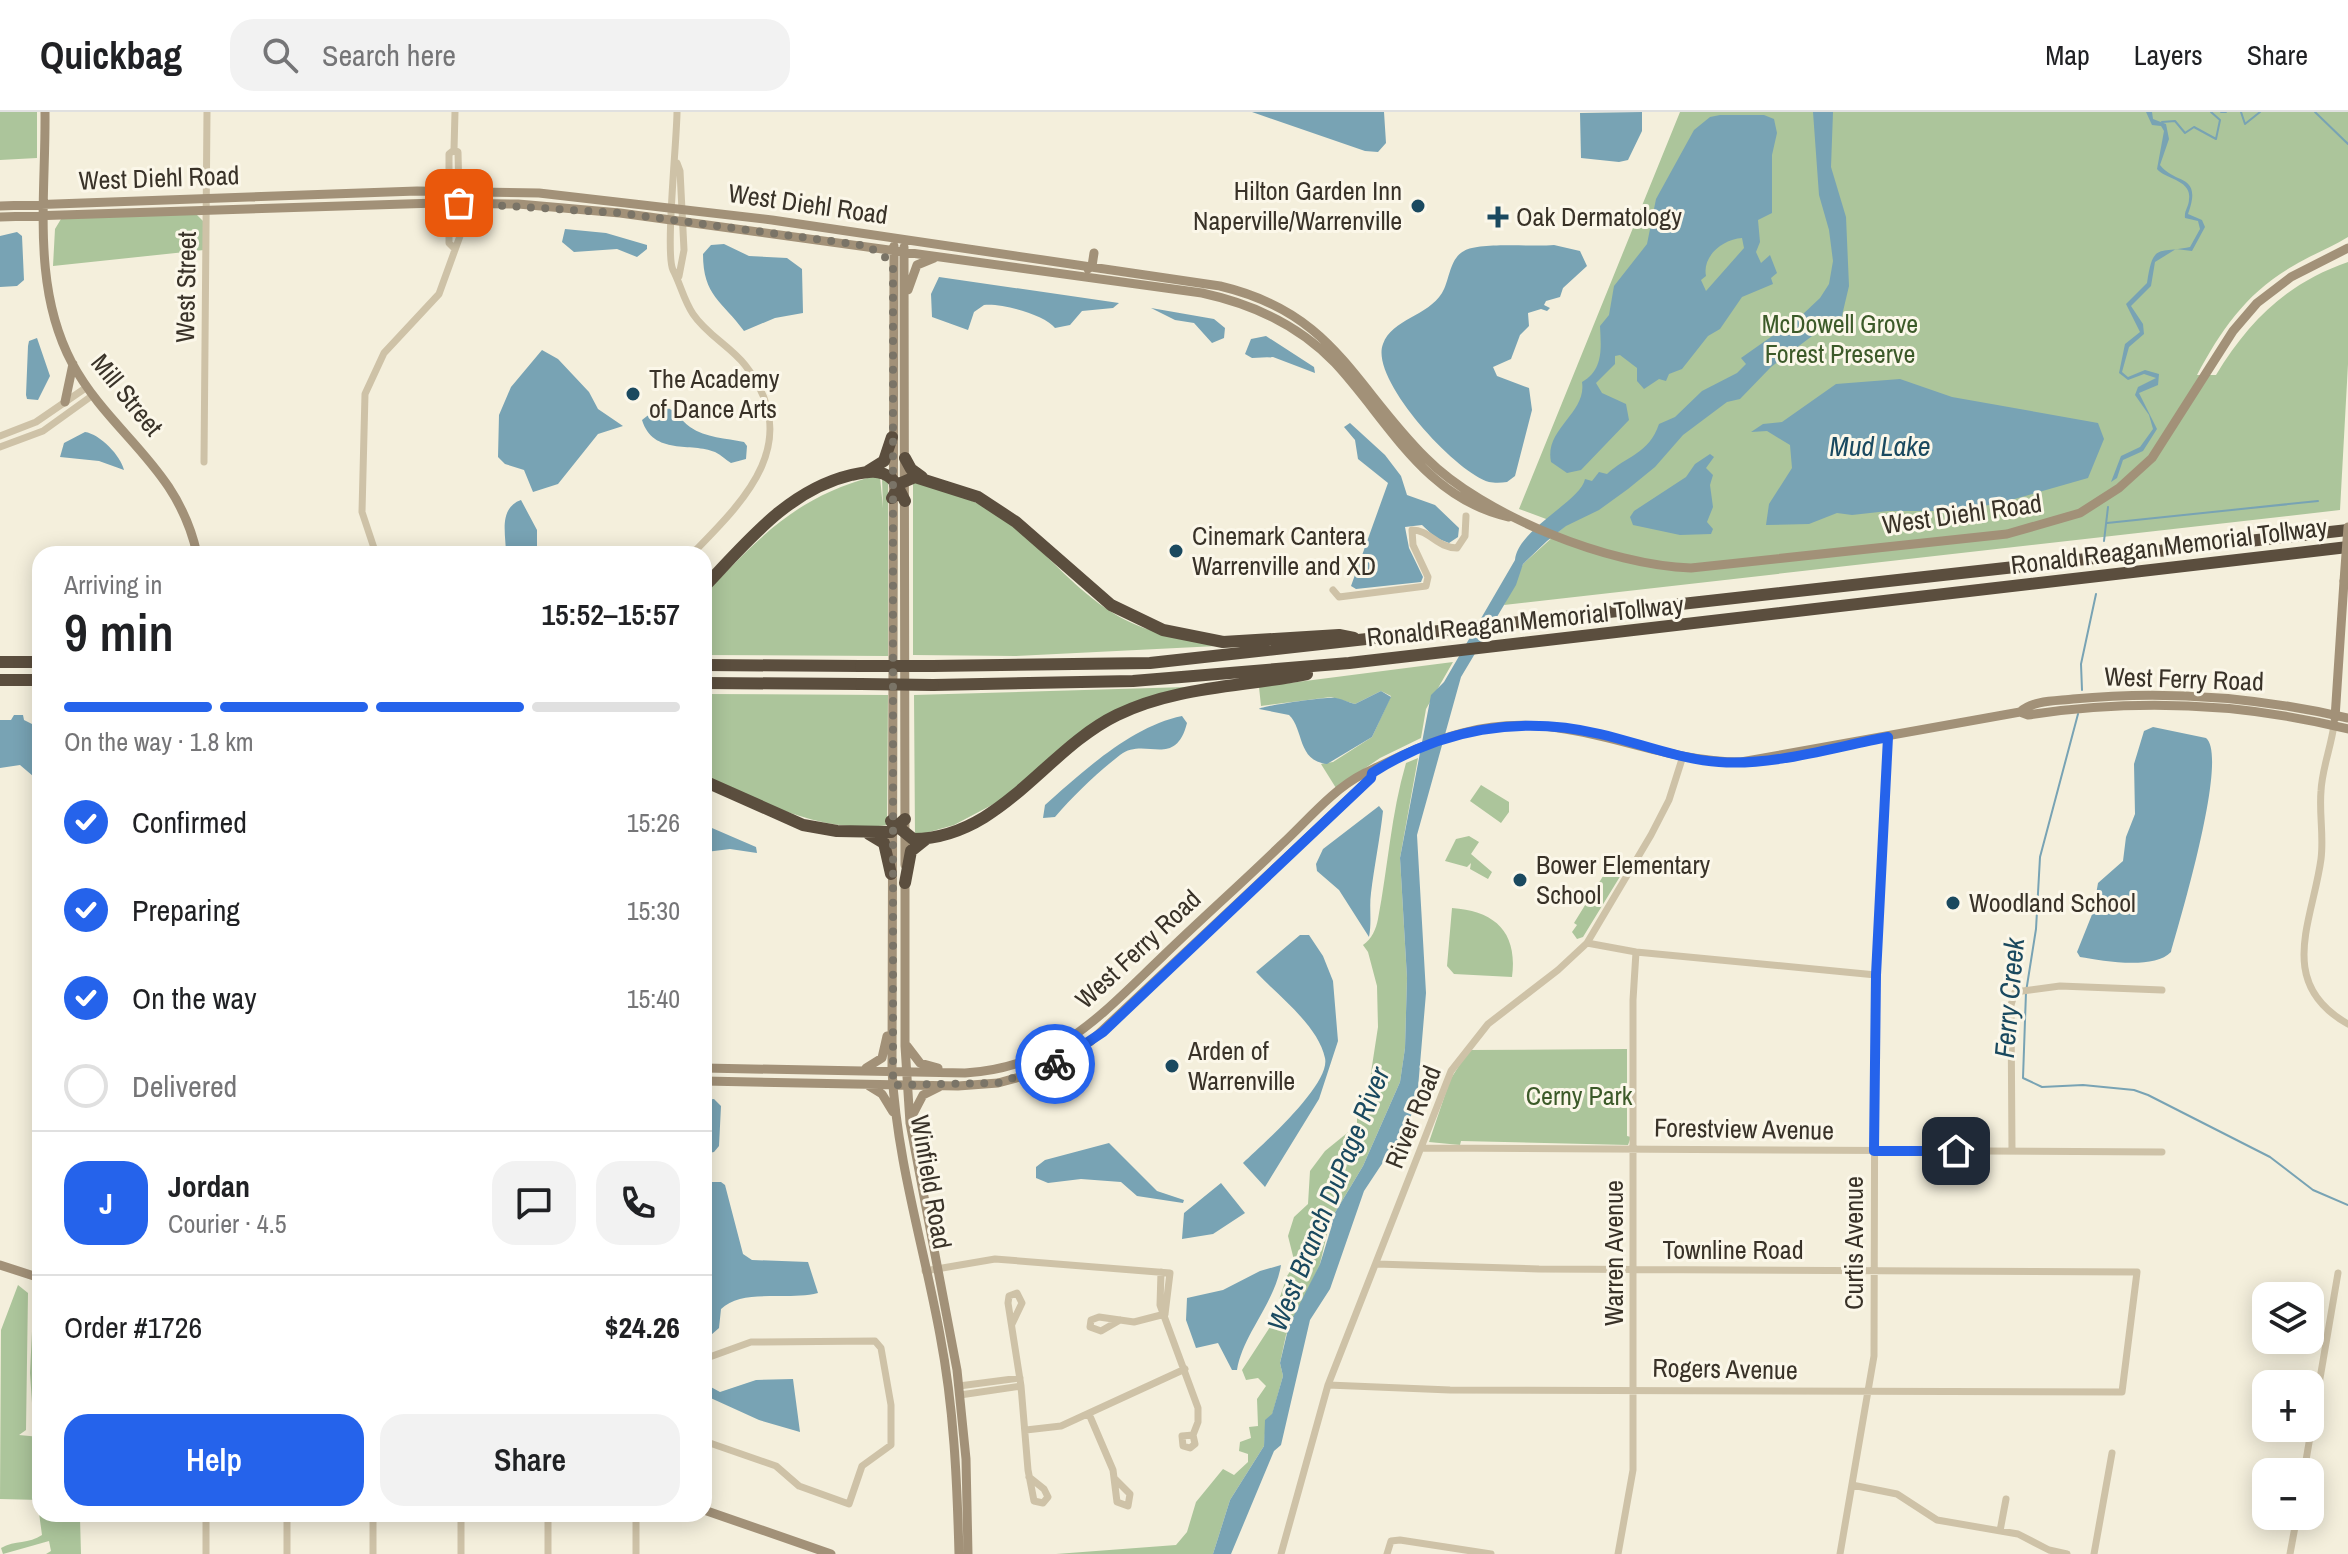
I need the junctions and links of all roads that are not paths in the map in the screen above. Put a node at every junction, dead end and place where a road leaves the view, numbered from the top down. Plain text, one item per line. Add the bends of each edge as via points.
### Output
1 (45, 112) edge
2 (207, 112) edge
3 (455, 112) edge
4 (677, 112) edge
5 (454, 190) junction
6 (454, 203) junction
7 (206, 204) junction
8 (0, 206) edge
9 (677, 208) junction
10 (45, 210) junction
11 (0, 217) edge
12 (678, 220) junction
13 (900, 240) junction
14 (868, 246) junction
15 (2348, 248) edge
16 (899, 251) junction
17 (1094, 253) dead end
18 (939, 257) junction
19 (1092, 266) junction
20 (893, 268) junction
21 (679, 276) junction
22 (1079, 277) junction
23 (905, 305) junction
24 (73, 364) junction
25 (90, 391) junction
26 (65, 402) junction
27 (0, 436) edge
28 (892, 437) junction
29 (0, 447) edge
30 (905, 458) junction
31 (204, 462) dead end
32 (868, 471) junction
33 (922, 477) junction
34 (898, 489) junction
35 (1466, 516) dead end
36 (1524, 521) junction
37 (2348, 528) edge
38 (194, 546) edge
39 (373, 546) edge
40 (699, 546) edge
41 (2348, 547) edge
42 (712, 579) edge
43 (1333, 590) dead end
44 (1373, 640) junction
45 (0, 662) edge
46 (32, 662) edge
47 (1349, 663) junction
48 (712, 665) edge
49 (0, 680) edge
50 (32, 680) edge
51 (712, 683) edge
52 (2348, 718) edge
53 (2334, 720) junction
54 (2348, 729) edge
55 (1888, 737) junction
56 (1683, 756) junction
57 (1372, 773) junction
58 (712, 785) edge
59 (898, 827) junction
60 (854, 831) junction
61 (926, 839) junction
62 (891, 874) junction
63 (905, 883) junction
64 (1587, 943) junction
65 (1636, 952) junction
66 (1876, 975) junction
67 (2162, 990) dead end
68 (891, 1021) junction
69 (2348, 1024) edge
70 (905, 1043) junction
71 (712, 1068) edge
72 (857, 1070) junction
73 (892, 1071) junction
74 (906, 1072) junction
75 (965, 1073) junction
76 (712, 1081) edge
77 (866, 1084) junction
78 (893, 1085) junction
79 (907, 1085) junction
80 (943, 1086) junction
81 (896, 1120) junction
82 (910, 1123) junction
83 (1422, 1148) junction
84 (1635, 1148) junction
85 (1874, 1151) junction
86 (2012, 1151) junction
87 (2162, 1152) dead end
88 (1376, 1264) junction
89 (0, 1265) edge
90 (938, 1269) junction
91 (1633, 1269) junction
92 (925, 1271) junction
93 (1875, 1271) junction
94 (2338, 1273) dead end
95 (32, 1275) edge
96 (1165, 1314) junction
97 (1120, 1320) dead end
98 (1012, 1324) dead end
99 (712, 1356) edge
100 (1185, 1369) junction
101 (1020, 1382) junction
102 (1328, 1385) junction
103 (1633, 1388) junction
104 (959, 1391) junction
105 (1868, 1391) junction
106 (2122, 1392) joint
107 (1089, 1414) junction
108 (1026, 1430) junction
109 (1193, 1435) dead end
110 (712, 1444) edge
111 (2112, 1453) dead end
112 (2306, 1458) edge
113 (1029, 1477) dead end
114 (1115, 1479) dead end
115 (1852, 1485) junction
116 (2006, 1499) dead end
117 (712, 1513) edge
118 (206, 1522) edge
119 (287, 1522) edge
120 (373, 1522) edge
121 (461, 1522) edge
122 (548, 1522) edge
123 (636, 1522) edge
124 (2294, 1530) edge
125 (2000, 1531) junction
126 (206, 1554) edge
127 (287, 1554) edge
128 (373, 1554) edge
129 (461, 1554) edge
130 (548, 1554) edge
131 (636, 1554) edge
132 (831, 1554) edge
133 (959, 1554) edge
134 (968, 1554) edge
135 (1281, 1554) edge
136 (1387, 1554) edge
137 (1491, 1554) edge
138 (1618, 1554) edge
139 (1840, 1554) edge
140 (2067, 1554) edge
141 (2094, 1554) edge
142 (2290, 1554) edge

1 - 10 main road, Mill Street
2 - 7 street, West Street
3 - 5 street
4 - 9 street
5 - 6 street
5 - 7 main road, West Diehl Road
5 - 9 main road, West Diehl Road via 571,195
6 - 7 main road, West Diehl Road
6 - 12 main road, West Diehl Road via 549,206
6 - 39 street via 449,243 453,247 439,294 384,353 365,394 362,512
7 - 10 main road, West Diehl Road
7 - 31 street, West Street
8 - 10 main road, West Diehl Road
9 - 12 street
9 - 13 main road, West Diehl Road
10 - 11 main road, West Diehl Road
10 - 24 main road, Mill Street via 48,293
12 - 14 main road, West Diehl Road
12 - 21 street via 683,269
12 - 21 street via 672,263
13 - 16 main road, Winfield Road
13 - 19 main road, West Diehl Road
14 - 16 main road, West Diehl Road
14 - 20 main road
15 - 36 main road, West Diehl Road via 2291,277 2257,303 2233,331 2152,458 2112,494 2061,521 2007,534 1702,568 1643,563
16 - 18 main road, West Diehl Road
16 - 20 main road, Winfield Road
16 - 23 main road, Winfield Road
17 - 19 main road
18 - 22 main road, West Diehl Road
18 - 23 main road via 917,265
19 - 22 main road
19 - 36 main road, West Diehl Road via 1220,286 1290,314 1337,350 1444,475
20 - 28 main road, Winfield Road
21 - 40 street via 694,315 753,375 769,424 766,459 757,481
22 - 36 main road, West Diehl Road via 1202,293 1275,317 1335,363 1406,453 1438,483 1495,514
23 - 30 main road, Winfield Road
24 - 25 main road, Mill Street
24 - 26 main road
25 - 26 street
25 - 29 street via 43,431
25 - 38 main road, Mill Street via 167,481
26 - 27 street via 36,422
28 - 32 highway via 884,461
28 - 34 main road, Winfield Road
30 - 33 highway
30 - 34 main road, Winfield Road
32 - 34 highway
32 - 42 highway via 818,486 785,507
33 - 34 highway
33 - 44 highway via 992,504 1111,605 1163,630 1223,642 1339,635
34 - 59 main road, Winfield Road
35 - 43 street via 1465,536 1457,548 1440,546 1423,531 1412,530 1428,577 1426,586 1339,597
37 - 44 highway, Ronald Reagan Memorial Tollway
37 - 53 main road, bridge
41 - 47 highway, Ronald Reagan Memorial Tollway
44 - 48 highway, Ronald Reagan Memorial Tollway, bridge via 1150,663
45 - 46 highway
47 - 51 highway, Ronald Reagan Memorial Tollway, bridge via 1133,681
47 - 61 highway via 1176,694 1133,708 1094,728 995,811
49 - 50 highway
52 - 53 main road, West Ferry Road
53 - 54 main road, West Ferry Road
53 - 55 main road, West Ferry Road via 2247,700 2153,695 2027,705 2020,712
53 - 69 street via 2321,786 2321,856 2302,947 2315,992
55 - 56 main road, West Ferry Road via 1754,761
55 - 66 street, Curtis Avenue
56 - 57 main road, West Ferry Road via 1557,726 1512,725 1466,732 1399,756
56 - 64 street, River Road via 1669,800
57 - 75 main road, West Ferry Road via 1366,772 1328,802 1080,1033 1028,1062
57 - 80 main road, West Ferry Road via 1091,1041 1018,1079
58 - 60 highway via 788,820
59 - 60 highway
59 - 61 highway
59 - 62 main road, Winfield Road
59 - 63 main road, Winfield Road
60 - 62 highway via 881,840
61 - 63 highway via 911,851
62 - 68 main road, Winfield Road
63 - 70 main road, Winfield Road
64 - 65 street
64 - 83 street, River Road via 1471,1042 1448,1079
65 - 66 street
65 - 84 street, Warren Avenue
66 - 85 street, Curtis Avenue
67 - 86 street via 2026,988 2014,994
68 - 72 main road via 882,1058
68 - 73 main road, Winfield Road
70 - 74 main road, Winfield Road
70 - 75 main road via 920,1063
71 - 72 main road, West Ferry Road
72 - 73 main road, West Ferry Road
73 - 74 main road, West Ferry Road
73 - 78 main road, Winfield Road
74 - 75 main road, West Ferry Road
74 - 79 main road, Winfield Road
76 - 77 main road, West Ferry Road
77 - 78 main road, West Ferry Road
77 - 81 main road via 882,1094
78 - 79 main road, West Ferry Road
78 - 81 main road, Winfield Road
79 - 80 main road, West Ferry Road
79 - 82 main road, Winfield Road
80 - 82 main road via 923,1095
81 - 92 main road, Winfield Road
82 - 90 main road, Winfield Road
83 - 84 street, Forestview Avenue
83 - 88 street, River Road
84 - 85 street, Forestview Avenue
84 - 91 street, Warren Avenue
85 - 86 street, Forestview Avenue
85 - 93 street, Curtis Avenue
86 - 87 street, Forestview Avenue
88 - 91 street, Townline Road
88 - 102 street, River Road
89 - 95 main road
90 - 92 street
90 - 96 street via 995,1259 1165,1272
90 - 104 main road, Winfield Road
91 - 93 street, Townline Road
91 - 103 street, Warren Avenue
92 - 133 main road, Winfield Road via 953,1423
93 - 105 street, Curtis Avenue
93 - 106 street, Townline Road via 2137,1272
94 - 112 street
96 - 97 street
96 - 100 street
98 - 101 street
99 - 110 street via 747,1342 875,1341 881,1348 892,1410 891,1445 861,1468 849,1504 798,1485 776,1466
100 - 107 street
100 - 109 street via 1199,1413
101 - 104 street
101 - 108 street
102 - 103 street, Rogers Avenue
102 - 135 street, River Road
103 - 105 street, Rogers Avenue
103 - 138 street, Warren Avenue via 1633,1470
104 - 134 main road, Winfield Road
105 - 106 street, Rogers Avenue
105 - 115 street, Curtis Avenue
107 - 108 street via 1061,1426
107 - 114 street
108 - 113 street
111 - 141 street
115 - 125 street via 1897,1494 1937,1520
115 - 139 street, Curtis Avenue
116 - 125 street
117 - 132 main road
118 - 126 street
119 - 127 street
120 - 128 street
121 - 129 street
122 - 130 street
123 - 131 street
124 - 142 street
125 - 140 street
136 - 137 street via 1391,1541

